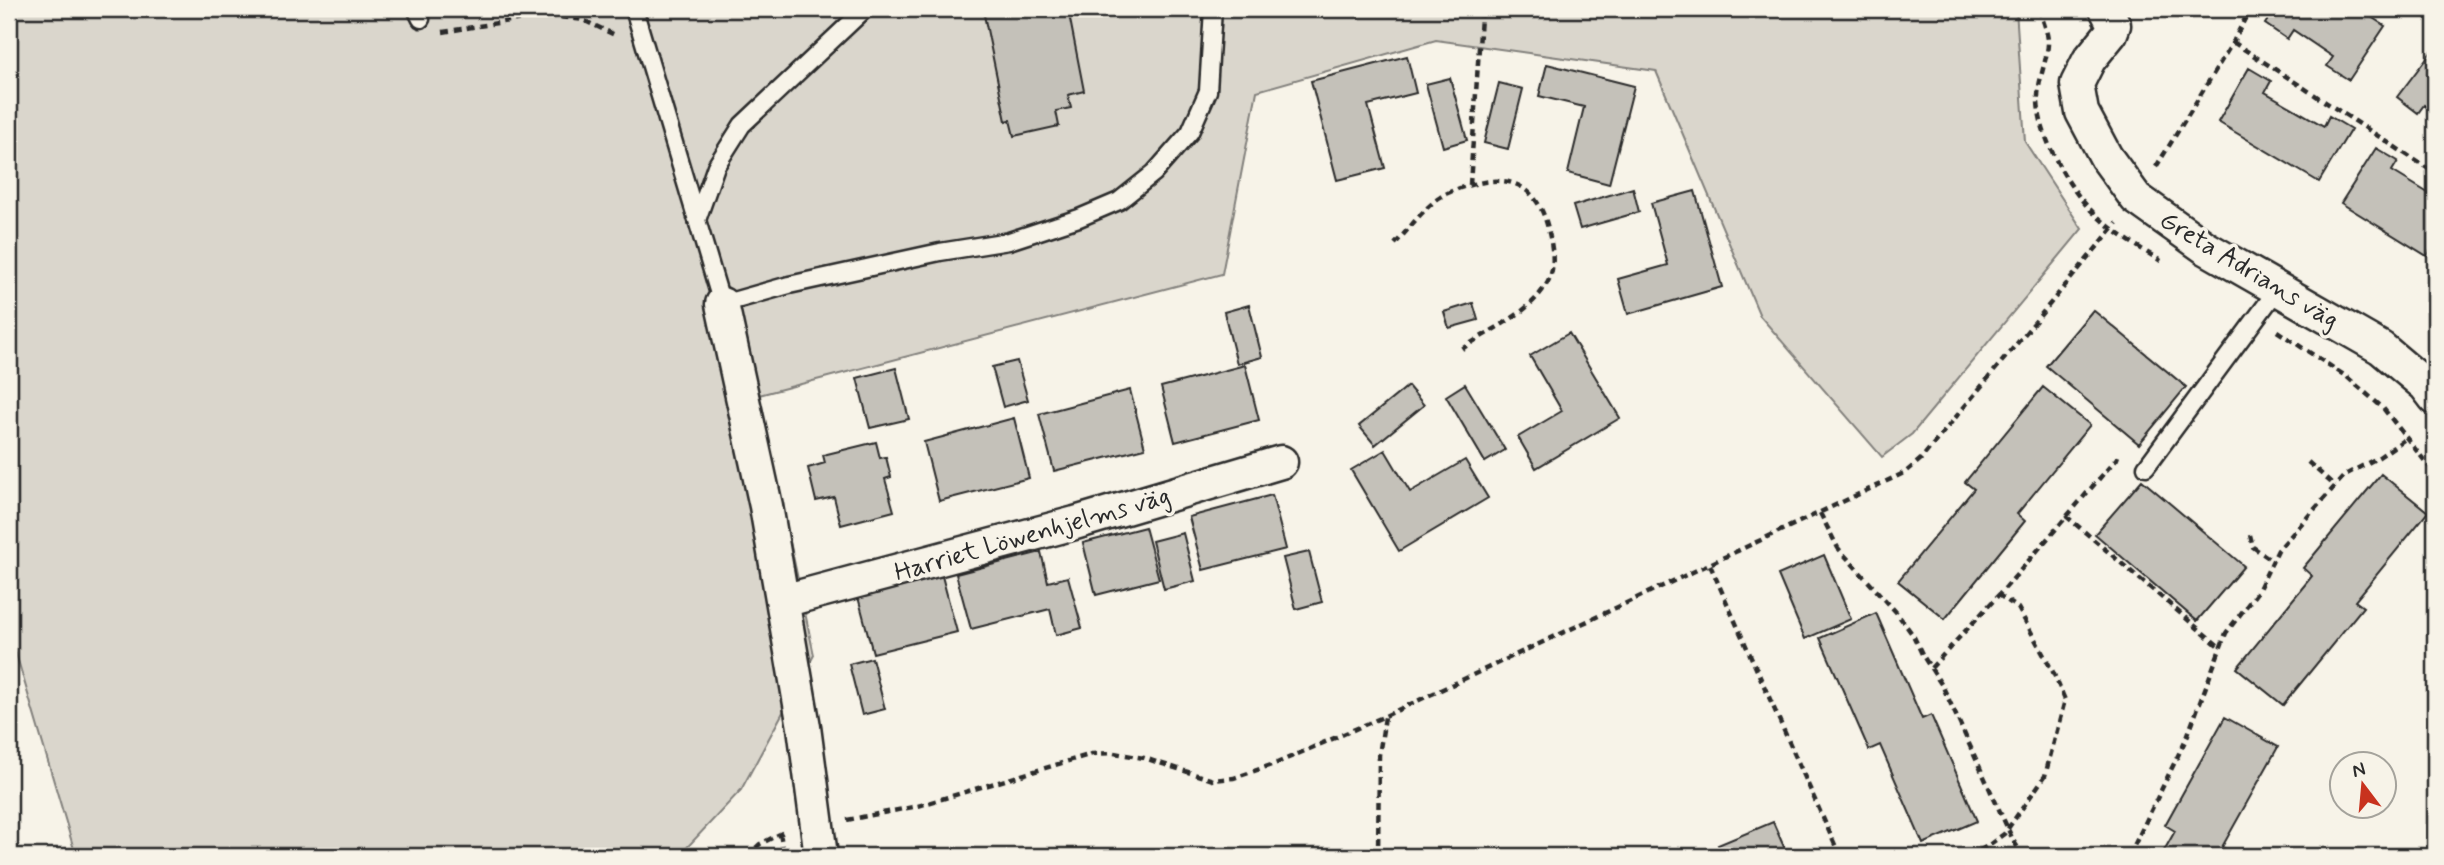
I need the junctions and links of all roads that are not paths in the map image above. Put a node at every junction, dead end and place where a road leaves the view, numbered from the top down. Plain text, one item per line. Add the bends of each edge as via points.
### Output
1 (634, 9) edge
2 (865, 9) edge
3 (1213, 9) edge
4 (2106, 9) edge
5 (696, 220) junction
6 (2277, 290) junction
7 (722, 304) junction
8 (2435, 398) edge
9 (1280, 462) dead end
10 (2146, 467) road end
11 (783, 601) junction
12 (821, 856) edge

1 - 5 lane
2 - 5 lane via 742,125 716,166
3 - 7 lane via 1208,91 1190,132 1154,173 1119,201 1009,241 802,282
4 - 6 street, Greta Adrians väg via 2114,25 2111,33 2077,84 2082,111 2106,157 2136,198 2206,248
5 - 7 lane
6 - 8 street, Greta Adrians väg via 2381,348
6 - 10 lane
7 - 11 street
9 - 11 street, Harriet Löwenhjelms väg via 1075,523
11 - 12 street

